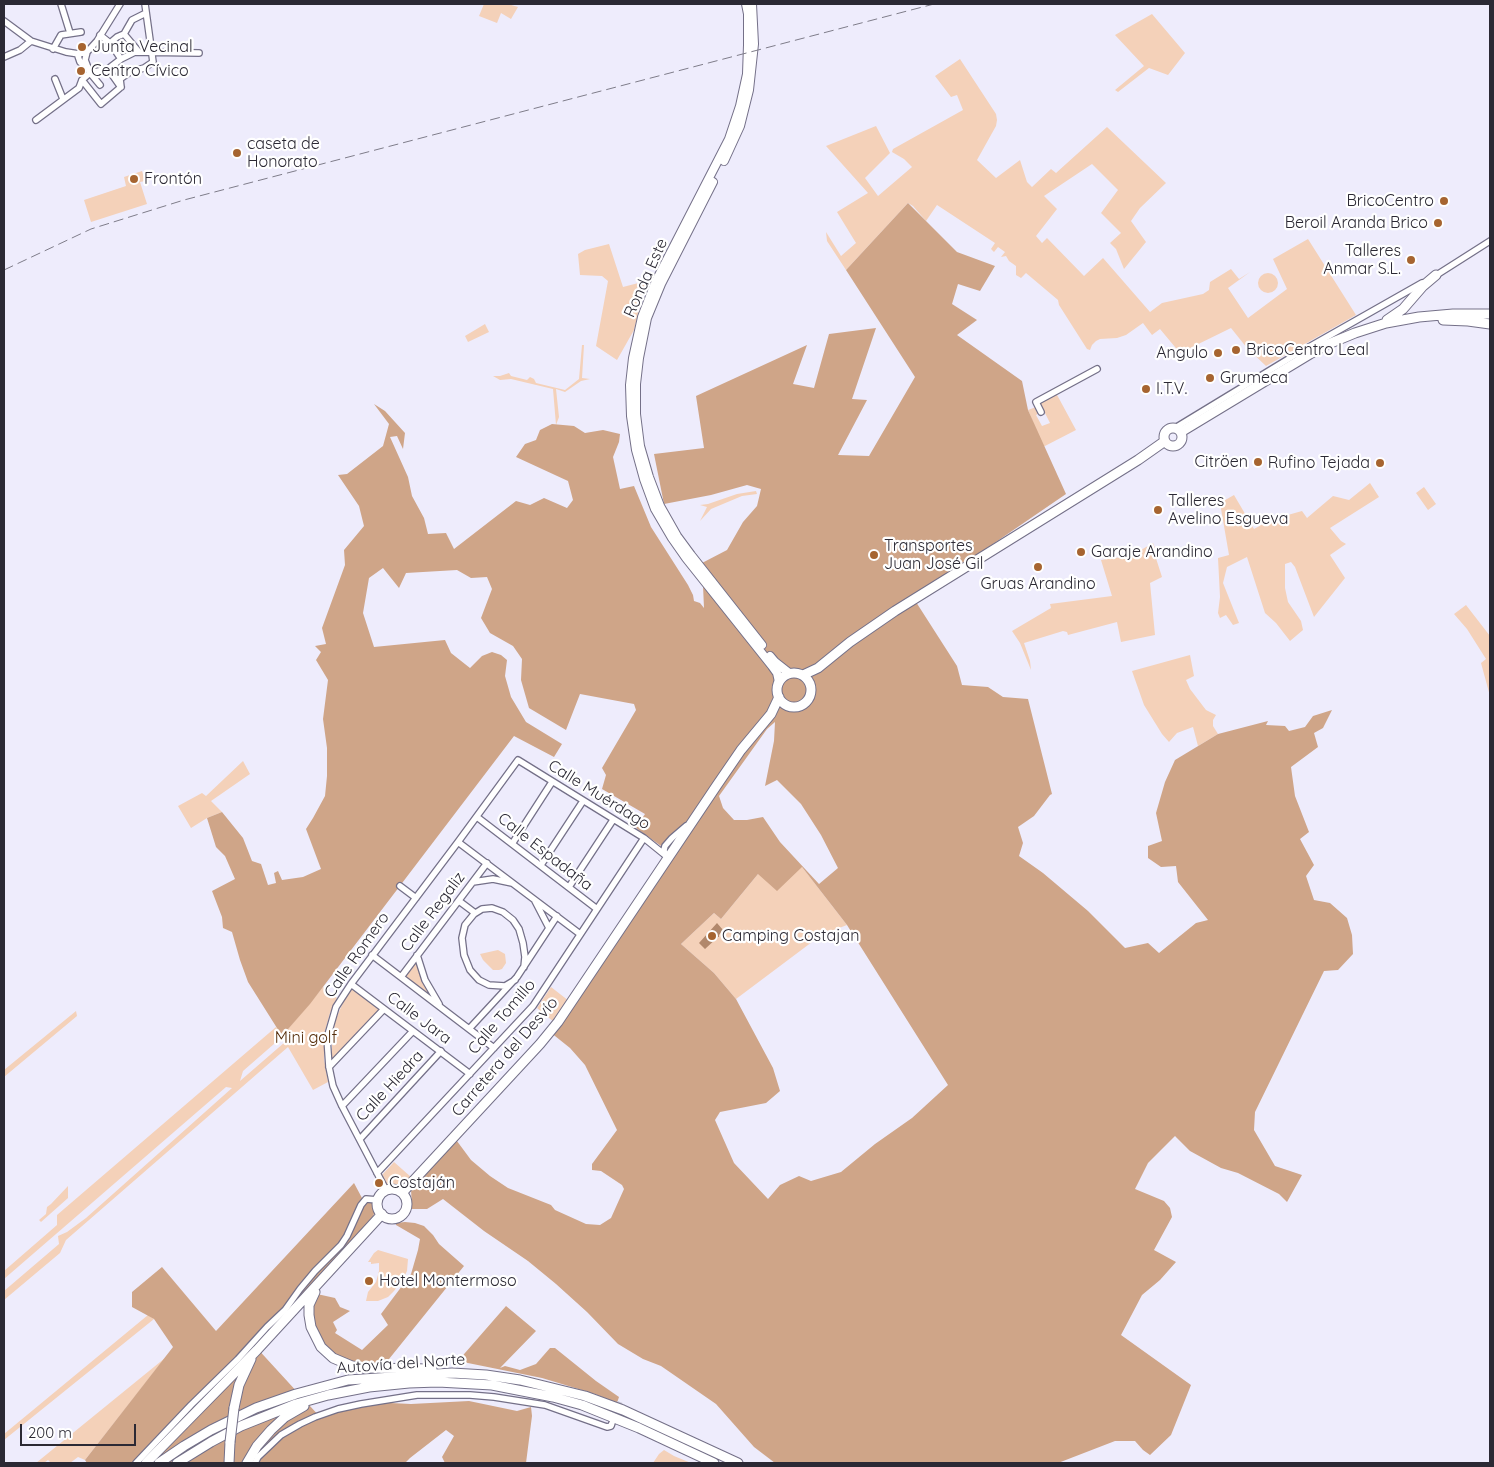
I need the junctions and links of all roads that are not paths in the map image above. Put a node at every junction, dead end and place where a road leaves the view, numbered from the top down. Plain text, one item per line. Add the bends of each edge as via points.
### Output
1 (61, 4) edge
2 (120, 4) edge
3 (145, 4) edge
4 (746, 4) edge
5 (752, 4) edge
6 (146, 13) junction
7 (4, 21) edge
8 (81, 32) dead end
9 (70, 33) junction
10 (124, 34) junction
11 (100, 35) junction
12 (31, 41) junction
13 (110, 43) junction
14 (53, 49) junction
15 (88, 52) junction
16 (139, 52) junction
17 (151, 52) junction
18 (77, 53) junction
19 (199, 53) dead end
20 (4, 57) edge
21 (121, 59) junction
22 (108, 69) junction
23 (90, 73) junction
24 (55, 79) dead end
25 (82, 80) junction
26 (100, 85) dead end
27 (121, 87) junction
28 (63, 99) junction
29 (36, 120) dead end
30 (1490, 241) edge
31 (1436, 275) junction
32 (1490, 314) edge
33 (1490, 324) edge
34 (1376, 326) junction
35 (1325, 342) junction
36 (1097, 369) dead end
37 (1041, 412) dead end
38 (1178, 430) junction
39 (1165, 441) junction
40 (818, 668) junction
41 (789, 673) junction
42 (803, 675) junction
43 (779, 682) junction
44 (811, 684) junction
45 (779, 697) junction
46 (788, 706) junction
47 (771, 714) junction
48 (518, 760) joint
49 (552, 782) junction
50 (583, 801) junction
51 (477, 817) junction
52 (613, 820) junction
53 (644, 838) junction
54 (458, 842) junction
55 (512, 844) junction
56 (667, 856) junction
57 (487, 863) junction
58 (541, 866) junction
59 (473, 882) junction
60 (516, 885) junction
61 (400, 886) dead end
62 (569, 887) junction
63 (532, 897) junction
64 (416, 898) junction
65 (459, 900) junction
66 (597, 909) junction
67 (475, 913) junction
68 (557, 916) junction
69 (549, 928) junction
70 (580, 934) junction
71 (372, 955) junction
72 (417, 955) junction
73 (524, 967) junction
74 (401, 977) junction
75 (515, 980) junction
76 (351, 984) junction
77 (384, 1008) junction
78 (441, 1008) junction
79 (469, 1029) junction
80 (413, 1030) junction
81 (494, 1048) junction
82 (441, 1052) junction
83 (329, 1067) junction
84 (470, 1074) junction
85 (342, 1106) junction
86 (360, 1139) junction
87 (377, 1173) junction
88 (386, 1190) junction
89 (402, 1193) junction
90 (378, 1200) junction
91 (382, 1214) junction
92 (335, 1266) junction
93 (257, 1350) junction
94 (452, 1373) junction
95 (341, 1392) junction
96 (612, 1423) dead end
97 (136, 1463) edge
98 (146, 1463) edge
99 (159, 1463) edge
100 (177, 1463) edge
101 (229, 1463) edge
102 (247, 1463) edge
103 (255, 1463) edge
104 (714, 1463) edge
105 (738, 1463) edge

1 - 9 street
2 - 11 street
3 - 6 street
4 - 43 main road, Ronda Este via 747,74 740,106 729,139 656,281 642,317 633,358 631,416 636,450 655,509 686,558 772,666
5 - 41 main road, Ronda Este via 754,44 745,107 734,141 650,310 639,358 636,414 640,446 649,477 677,536 775,662
6 - 10 street via 132,20
6 - 17 street
7 - 12 street
8 - 9 street
9 - 14 street via 60,37
10 - 13 street
10 - 16 street
11 - 13 street
11 - 15 street
12 - 14 street
12 - 20 street
13 - 21 street
14 - 18 street
15 - 18 street
15 - 23 street via 85,60
16 - 17 street
16 - 21 street
17 - 19 street
17 - 27 street via 152,64 120,79
18 - 23 street
21 - 22 street
22 - 23 street
22 - 27 street
23 - 25 street
23 - 26 street
24 - 28 street
25 - 27 street via 100,104
25 - 28 street via 79,88
28 - 29 street
30 - 31 street
31 - 34 highway via 1403,309
31 - 35 street
32 - 34 highway via 1436,315
33 - 34 highway via 1431,320
34 - 35 highway
35 - 38 highway
36 - 37 street via 1036,402
38 - 39 highway via 1169,429
38 - 39 highway via 1182,440 1178,445 1172,446
39 - 40 highway via 864,632
40 - 42 highway
40 - 44 highway
41 - 42 highway
41 - 43 highway
42 - 44 highway
43 - 45 highway
44 - 46 highway via 811,694 806,702
45 - 46 highway
45 - 47 highway, Carretera del Desvío
46 - 47 highway, Carretera del Desvío
47 - 56 highway, Carretera del Desvío via 741,750
48 - 49 street, Calle Muérdago
48 - 51 street, Calle Romero
49 - 50 street, Calle Muérdago
49 - 55 street
50 - 52 street, Calle Muérdago
50 - 58 street
51 - 54 street, Calle Romero
51 - 55 street, Calle Espadaña
52 - 53 street, Calle Muérdago
52 - 62 street
53 - 56 street, Calle Muérdago
53 - 66 street, Calle Tomillo
54 - 57 street
54 - 64 street, Calle Romero
55 - 58 street, Calle Espadaña
56 - 89 highway, Carretera del Desvío via 558,1022
57 - 59 street, Calle Regaliz
57 - 60 street
58 - 62 street, Calle Espadaña
59 - 60 street via 492,879
59 - 65 street, Calle Regaliz
60 - 63 street
61 - 64 street
62 - 66 street, Calle Espadaña
63 - 68 street
63 - 69 street
64 - 71 street, Calle Romero
65 - 67 street
65 - 72 street, Calle Regaliz
66 - 70 street, Calle Tomillo
67 - 73 street via 492,908 513,920 523,943
67 - 75 street via 465,925 462,938 470,970 489,985 505,986
68 - 69 street
68 - 70 street
69 - 73 street
70 - 81 street, Calle Tomillo via 534,1006
71 - 74 street
71 - 76 street, Calle Romero
72 - 74 street, Calle Regaliz
72 - 78 street via 425,980
73 - 75 street
74 - 78 street
75 - 79 street
76 - 77 street, Calle Jara
76 - 83 street, Calle Romero via 336,1007 327,1038
77 - 80 street, Calle Jara
77 - 83 street
78 - 79 street
79 - 81 street
80 - 82 street, Calle Jara
80 - 85 street
81 - 84 street, Calle Tomillo
82 - 84 street, Calle Jara
82 - 86 street, Calle Hiedra
83 - 85 street, Calle Romero
84 - 87 street, Calle Tomillo
85 - 86 street, Calle Romero
86 - 87 street, Calle Romero
87 - 88 street, Calle Romero
88 - 89 highway
88 - 90 highway
89 - 91 highway via 407,1206 401,1216 390,1219
90 - 91 highway
90 - 97 street via 366,1198 341,1245 238,1359
91 - 92 highway
92 - 93 highway
92 - 94 highway via 309,1305 313,1332 326,1352 340,1362 358,1367 435,1369
93 - 98 highway
93 - 101 highway, bridge via 242,1376 234,1408
94 - 99 highway, Autovía del Norte via 348,1380 296,1394 225,1423
94 - 105 highway, Autovía del Norte via 520,1380 585,1396
95 - 100 highway, Autovía del Norte via 296,1404 241,1426
95 - 102 highway via 285,1417 266,1436
95 - 104 highway, Autovía del Norte via 438,1382 492,1385 526,1391 605,1414
96 - 103 street via 607,1427 545,1405 494,1397 417,1395 338,1409 307,1421 281,1435

